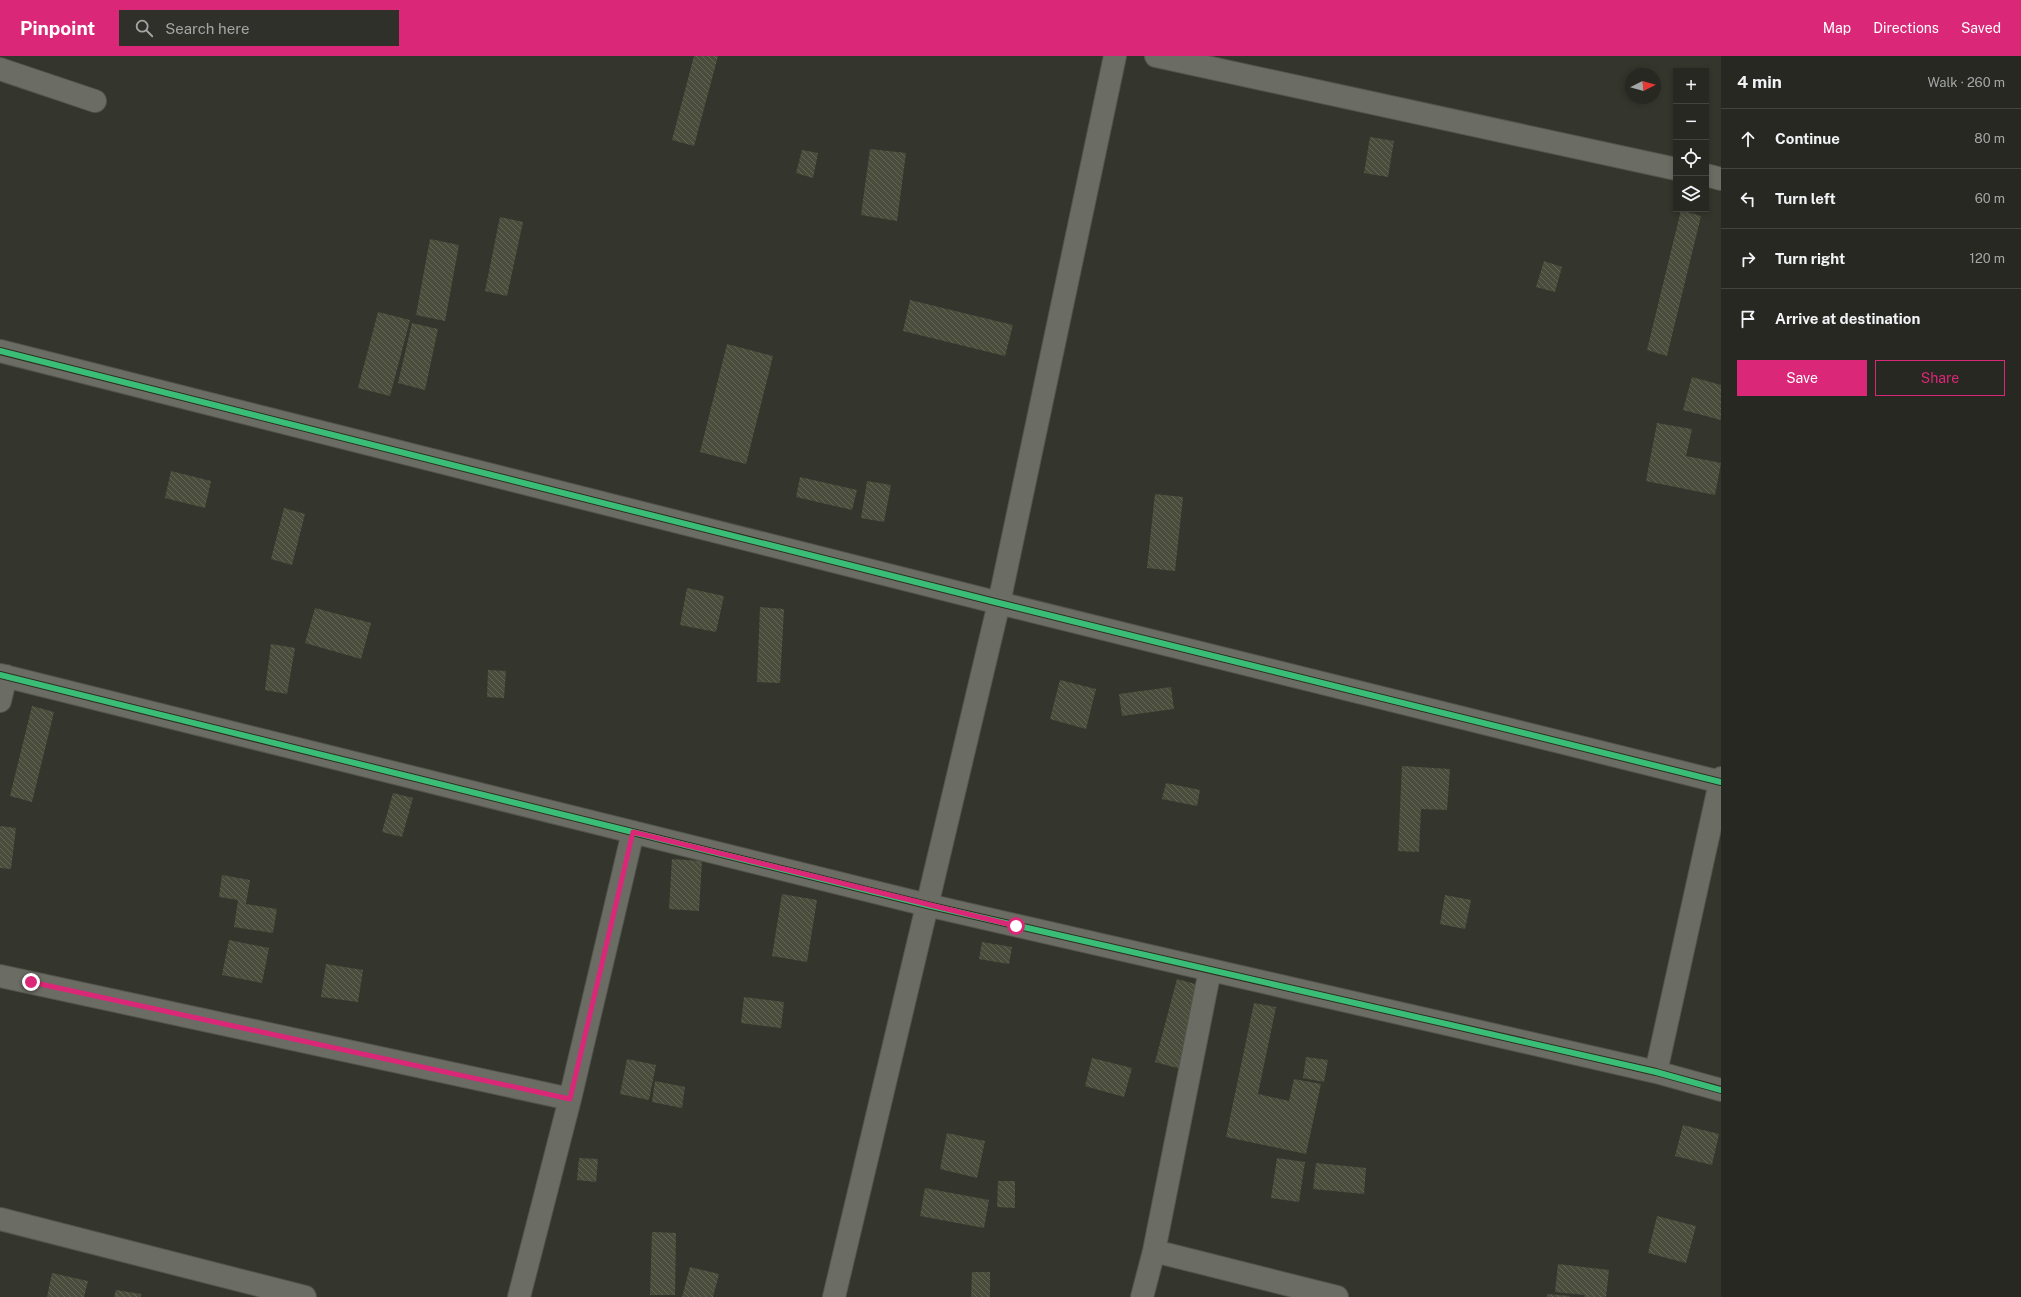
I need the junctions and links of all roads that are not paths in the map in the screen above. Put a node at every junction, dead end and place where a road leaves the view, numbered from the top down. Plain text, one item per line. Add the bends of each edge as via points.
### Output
1 (1115, 56) edge
2 (1156, 56) edge
3 (0, 69) edge
4 (95, 101) dead end
5 (1673, 168) edge
6 (1709, 176) edge
7 (1721, 178) edge
8 (0, 351) edge
9 (998, 603) junction
10 (3, 676) edge
11 (0, 701) edge
12 (1721, 781) edge
13 (633, 832) junction
14 (927, 905) junction
15 (1210, 970) junction
16 (0, 976) edge
17 (1656, 1072) junction
18 (1721, 1090) edge
19 (570, 1099) junction
20 (0, 1219) edge
21 (1154, 1251) junction
22 (305, 1297) edge
23 (519, 1297) edge
24 (834, 1297) edge
25 (1142, 1297) edge
26 (1337, 1297) edge

1 - 9 street
2 - 5 street
3 - 4 street
6 - 7 street
8 - 9 street
9 - 12 street
9 - 14 street
10 - 11 street
10 - 13 street
12 - 17 street
13 - 14 street
13 - 19 street
14 - 15 street
14 - 24 street
15 - 17 street
15 - 21 street
16 - 19 street
17 - 18 street
19 - 23 street
20 - 22 street
21 - 25 street
21 - 26 street

